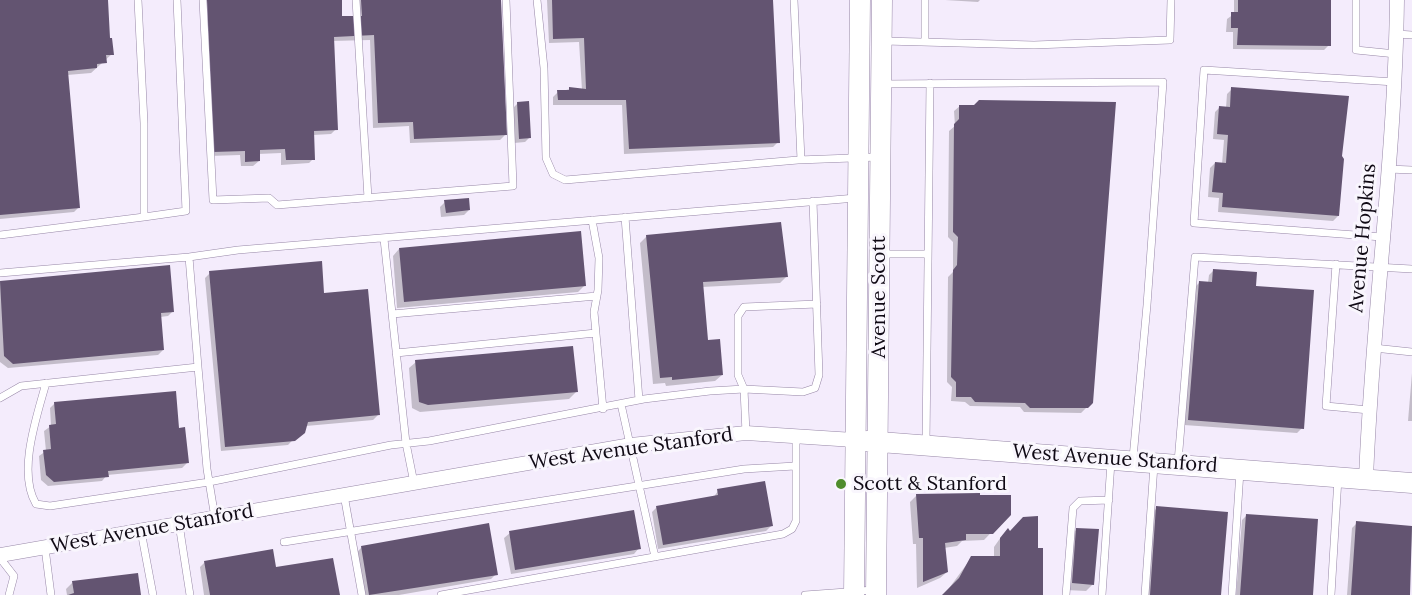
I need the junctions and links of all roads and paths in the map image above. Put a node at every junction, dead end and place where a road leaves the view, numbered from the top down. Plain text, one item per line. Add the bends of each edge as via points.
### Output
1 (138, 0) edge
2 (177, 0) edge
3 (203, 0) edge
4 (356, 0) edge
5 (506, 0) edge
6 (537, 0) edge
7 (794, 0) edge
8 (860, 0) edge
9 (882, 0) edge
10 (926, 0) edge
11 (1171, 0) edge
12 (1356, 0) edge
13 (1397, 0) edge
14 (1396, 34) junction
15 (1412, 35) edge
16 (925, 41) junction
17 (881, 42) junction
18 (1396, 54) junction
19 (930, 82) junction
20 (1395, 82) junction
21 (881, 84) junction
22 (858, 157) junction
23 (879, 157) junction
24 (801, 160) junction
25 (1388, 169) junction
26 (1412, 170) edge
27 (368, 198) junction
28 (858, 198) junction
29 (813, 201) junction
30 (144, 217) junction
31 (625, 217) junction
32 (592, 220) junction
33 (0, 235) edge
34 (1382, 237) junction
35 (384, 239) junction
36 (880, 254) junction
37 (928, 254) junction
38 (189, 257) junction
39 (1336, 264) junction
40 (1380, 267) junction
41 (1412, 269) edge
42 (0, 273) edge
43 (597, 296) junction
44 (817, 304) junction
45 (392, 314) junction
46 (596, 333) junction
47 (1374, 348) junction
48 (396, 352) junction
49 (1412, 352) edge
50 (198, 367) junction
51 (46, 383) junction
52 (744, 390) junction
53 (0, 398) edge
54 (639, 400) junction
55 (621, 404) junction
56 (603, 409) junction
57 (1369, 410) junction
58 (746, 433) junction
59 (796, 435) junction
60 (854, 440) junction
61 (879, 441) junction
62 (406, 443) junction
63 (631, 445) junction
64 (926, 445) junction
65 (1111, 460) junction
66 (1132, 461) junction
67 (1154, 462) junction
68 (1178, 464) junction
69 (795, 466) junction
70 (1240, 469) junction
71 (1338, 477) junction
72 (1366, 479) junction
73 (209, 482) junction
74 (414, 483) junction
75 (1412, 483) edge
76 (641, 485) junction
77 (344, 495) junction
78 (1109, 500) junction
79 (215, 518) junction
80 (179, 524) junction
81 (141, 531) junction
82 (351, 531) junction
83 (284, 542) dead end
84 (45, 548) junction
85 (0, 556) edge
86 (655, 557) junction
87 (854, 593) edge
88 (876, 593) edge
89 (9, 595) edge
90 (51, 595) edge
91 (153, 595) edge
92 (190, 595) edge
93 (363, 595) edge
94 (441, 595) edge
95 (805, 595) edge
96 (1066, 595) edge
97 (1102, 595) edge
98 (1145, 595) edge
99 (1232, 595) edge
100 (1331, 595) edge

1 - 30 lane
2 - 30 lane via 186,211
3 - 27 lane via 213,200 270,198 277,205
4 - 27 lane
5 - 27 lane via 513,186
6 - 24 lane via 544,68 546,158 553,174 564,180
7 - 24 lane
8 - 22 main road, Avenue Scott
9 - 17 main road, Avenue Scott
10 - 16 lane
11 - 16 lane via 1170,40 1034,45
12 - 18 lane via 1356,50
13 - 14 street, Avenue Hopkins
14 - 15 lane
14 - 18 street, Avenue Hopkins
16 - 17 lane
17 - 21 main road, Avenue Scott
18 - 20 street, Avenue Hopkins
19 - 21 lane
19 - 37 lane
19 - 66 lane via 1163,82
20 - 25 street, Avenue Hopkins
20 - 34 lane via 1204,70 1194,223
21 - 23 main road, Avenue Scott
22 - 23 lane
22 - 24 lane
22 - 28 main road, Avenue Scott
23 - 36 main road, Avenue Scott
25 - 26 lane
25 - 34 street, Avenue Hopkins
28 - 29 lane
28 - 60 main road, Avenue Scott
29 - 31 lane
29 - 44 lane
30 - 33 lane
31 - 32 lane
31 - 54 lane
32 - 35 lane
32 - 43 lane via 599,258
34 - 40 street, Avenue Hopkins
35 - 38 lane
35 - 45 lane
36 - 37 lane
36 - 61 main road, Avenue Scott
37 - 64 lane
38 - 42 lane
38 - 50 lane
39 - 40 lane
39 - 57 lane via 1326,406
39 - 68 lane via 1195,257
40 - 41 lane
40 - 47 street, Avenue Hopkins
43 - 45 lane
43 - 46 lane
44 - 52 lane via 819,375 814,388 803,392
44 - 52 lane via 744,307 738,316 738,375
45 - 48 lane
46 - 48 lane
46 - 56 lane
47 - 49 lane
47 - 57 street, Avenue Hopkins
48 - 62 lane
50 - 51 lane
50 - 73 lane
51 - 53 lane via 21,386
51 - 73 lane via 29,456 31,495 36,504 76,503
52 - 54 lane
52 - 58 lane
54 - 55 lane
55 - 56 lane
55 - 63 lane
56 - 62 lane
57 - 72 street, Avenue Hopkins
58 - 59 street, West Avenue Stanford
58 - 63 street, West Avenue Stanford
59 - 60 street, West Avenue Stanford
59 - 69 lane
60 - 61 main road, West Avenue Stanford
60 - 87 main road, Avenue Scott
61 - 64 main road, West Avenue Stanford
61 - 88 main road, Avenue Scott
62 - 73 lane
62 - 74 lane
63 - 74 street, West Avenue Stanford
63 - 76 lane
64 - 65 main road, West Avenue Stanford
65 - 66 main road, West Avenue Stanford
65 - 78 lane
66 - 67 main road, West Avenue Stanford
67 - 68 main road, West Avenue Stanford
67 - 98 lane
68 - 70 main road, West Avenue Stanford
69 - 76 lane via 744,469
69 - 86 lane via 796,520 792,529 783,534
70 - 71 main road, West Avenue Stanford
70 - 99 lane
71 - 72 main road, West Avenue Stanford
71 - 100 lane
72 - 75 main road, West Avenue Stanford
73 - 79 lane
74 - 77 street, West Avenue Stanford
76 - 82 lane
76 - 86 lane
77 - 79 street, West Avenue Stanford
77 - 82 lane
78 - 96 lane via 1080,501 1073,508
78 - 97 lane
79 - 80 street, West Avenue Stanford
80 - 81 street, West Avenue Stanford
80 - 92 lane
81 - 84 street, West Avenue Stanford
81 - 91 lane
82 - 83 lane
82 - 93 lane
84 - 85 street, West Avenue Stanford
84 - 90 lane
85 - 89 lane via 14,576
86 - 94 lane
87 - 88 lane
87 - 95 lane

